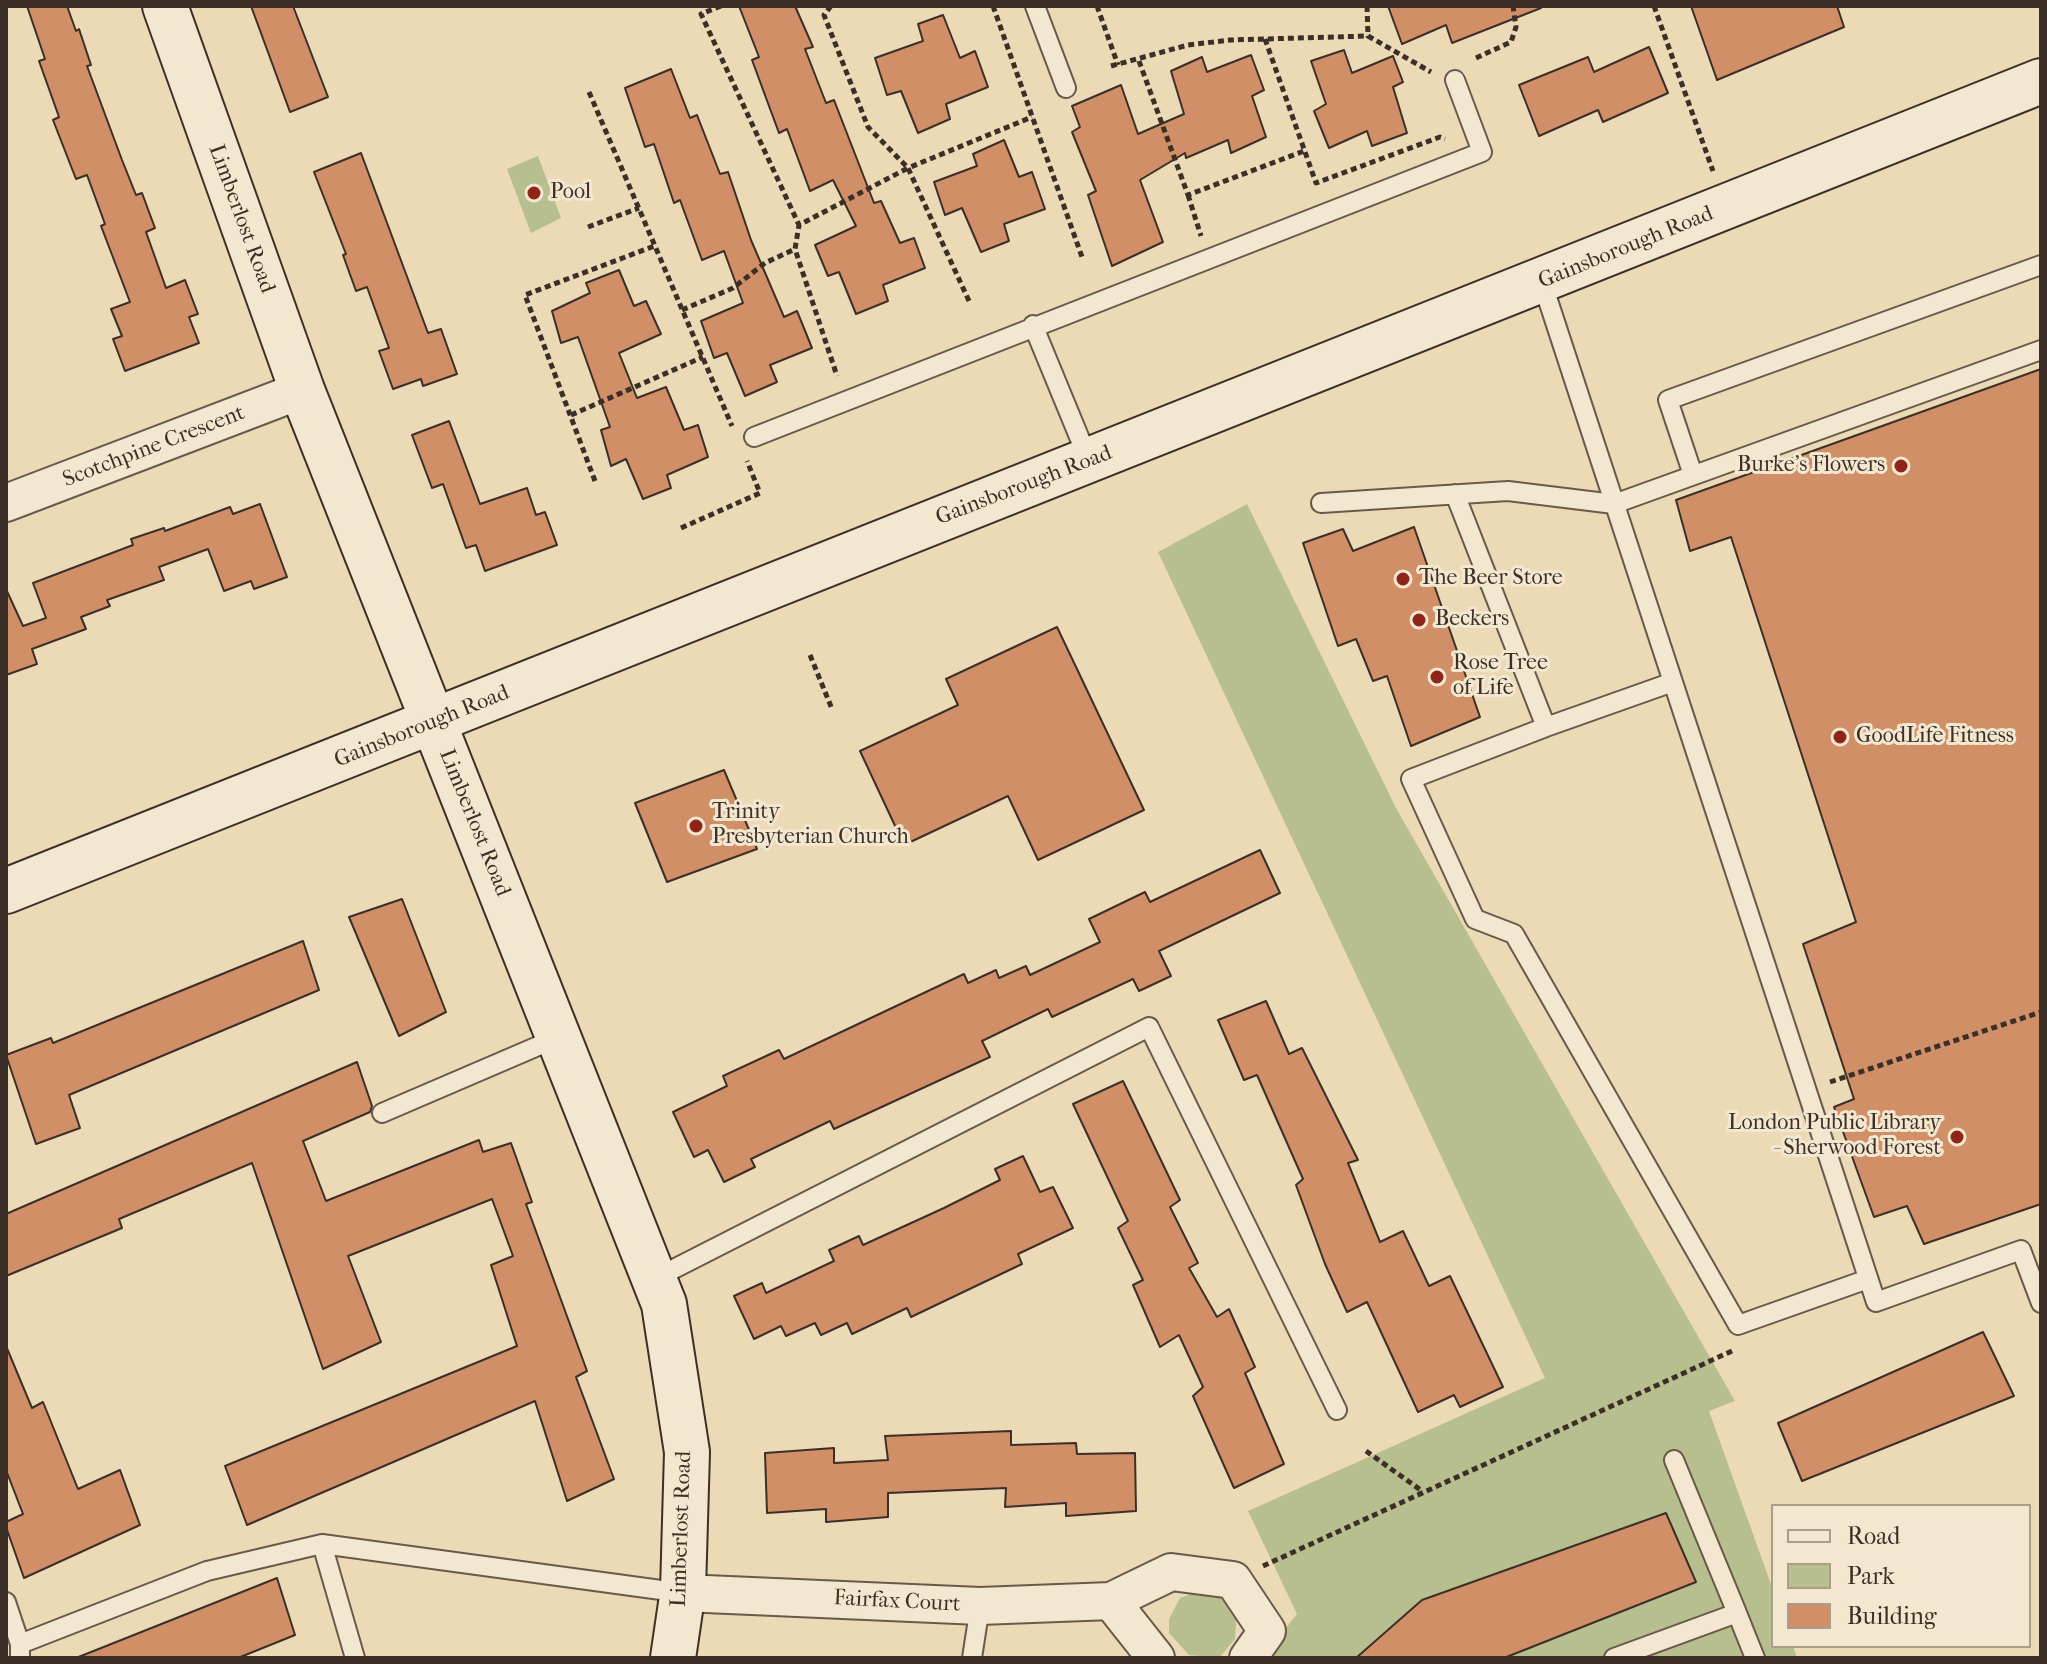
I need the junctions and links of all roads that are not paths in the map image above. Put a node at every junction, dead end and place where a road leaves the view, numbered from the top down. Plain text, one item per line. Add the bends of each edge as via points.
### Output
1 (165, 6) edge
2 (1035, 6) edge
3 (1455, 80) dead end
4 (2041, 81) edge
5 (1066, 88) dead end
6 (2041, 265) edge
7 (1542, 282) junction
8 (1033, 325) junction
9 (2041, 350) edge
10 (302, 390) junction
11 (745, 443) road end
12 (1089, 461) junction
13 (1693, 475) junction
14 (1455, 494) junction
15 (6, 503) edge
16 (1321, 503) dead end
17 (1614, 504) junction
18 (1673, 682) junction
19 (434, 723) junction
20 (1546, 727) junction
21 (6, 891) edge
22 (559, 1037) junction
23 (382, 1113) dead end
24 (654, 1279) junction
25 (1868, 1279) junction
26 (2041, 1303) edge
27 (1337, 1410) dead end
28 (1674, 1460) dead end
29 (322, 1544) junction
30 (683, 1593) junction
31 (1111, 1601) junction
32 (6, 1602) edge
33 (980, 1606) junction
34 (1737, 1613) junction
35 (20, 1651) edge
36 (355, 1658) edge
37 (673, 1658) edge
38 (972, 1658) edge
39 (1156, 1658) edge
40 (1248, 1658) edge
41 (1614, 1658) edge
42 (1755, 1658) edge

1 - 10 main road, Limberlost Road
2 - 5 lane
3 - 8 lane via 1482,152
4 - 7 main road, Gainsborough Road
6 - 13 lane via 1668,400
7 - 12 main road, Gainsborough Road
7 - 17 lane
8 - 11 lane
8 - 12 lane
9 - 13 lane
10 - 15 street, Scotchpine Crescent
10 - 19 main road, Limberlost Road
12 - 19 main road, Gainsborough Road
13 - 17 lane
14 - 16 lane
14 - 17 lane via 1508,491
14 - 20 lane
17 - 18 lane
18 - 20 lane
18 - 25 lane
19 - 21 main road, Gainsborough Road
19 - 22 main road, Limberlost Road
20 - 25 lane via 1411,779 1475,919 1514,934 1738,1325
22 - 23 lane
22 - 24 main road, Limberlost Road
24 - 27 lane via 1149,1027
24 - 30 main road, Limberlost Road via 664,1304 687,1452
25 - 26 lane via 1876,1302 2021,1250
28 - 34 lane
29 - 30 lane
29 - 35 lane via 207,1571
29 - 36 lane
30 - 33 street, Fairfax Court
30 - 37 main road, Limberlost Road
31 - 33 street, Fairfax Court
31 - 39 street
31 - 40 street, Fairfax Court via 1171,1572 1233,1580 1267,1631
32 - 35 lane
33 - 38 lane
34 - 41 lane
34 - 42 lane

